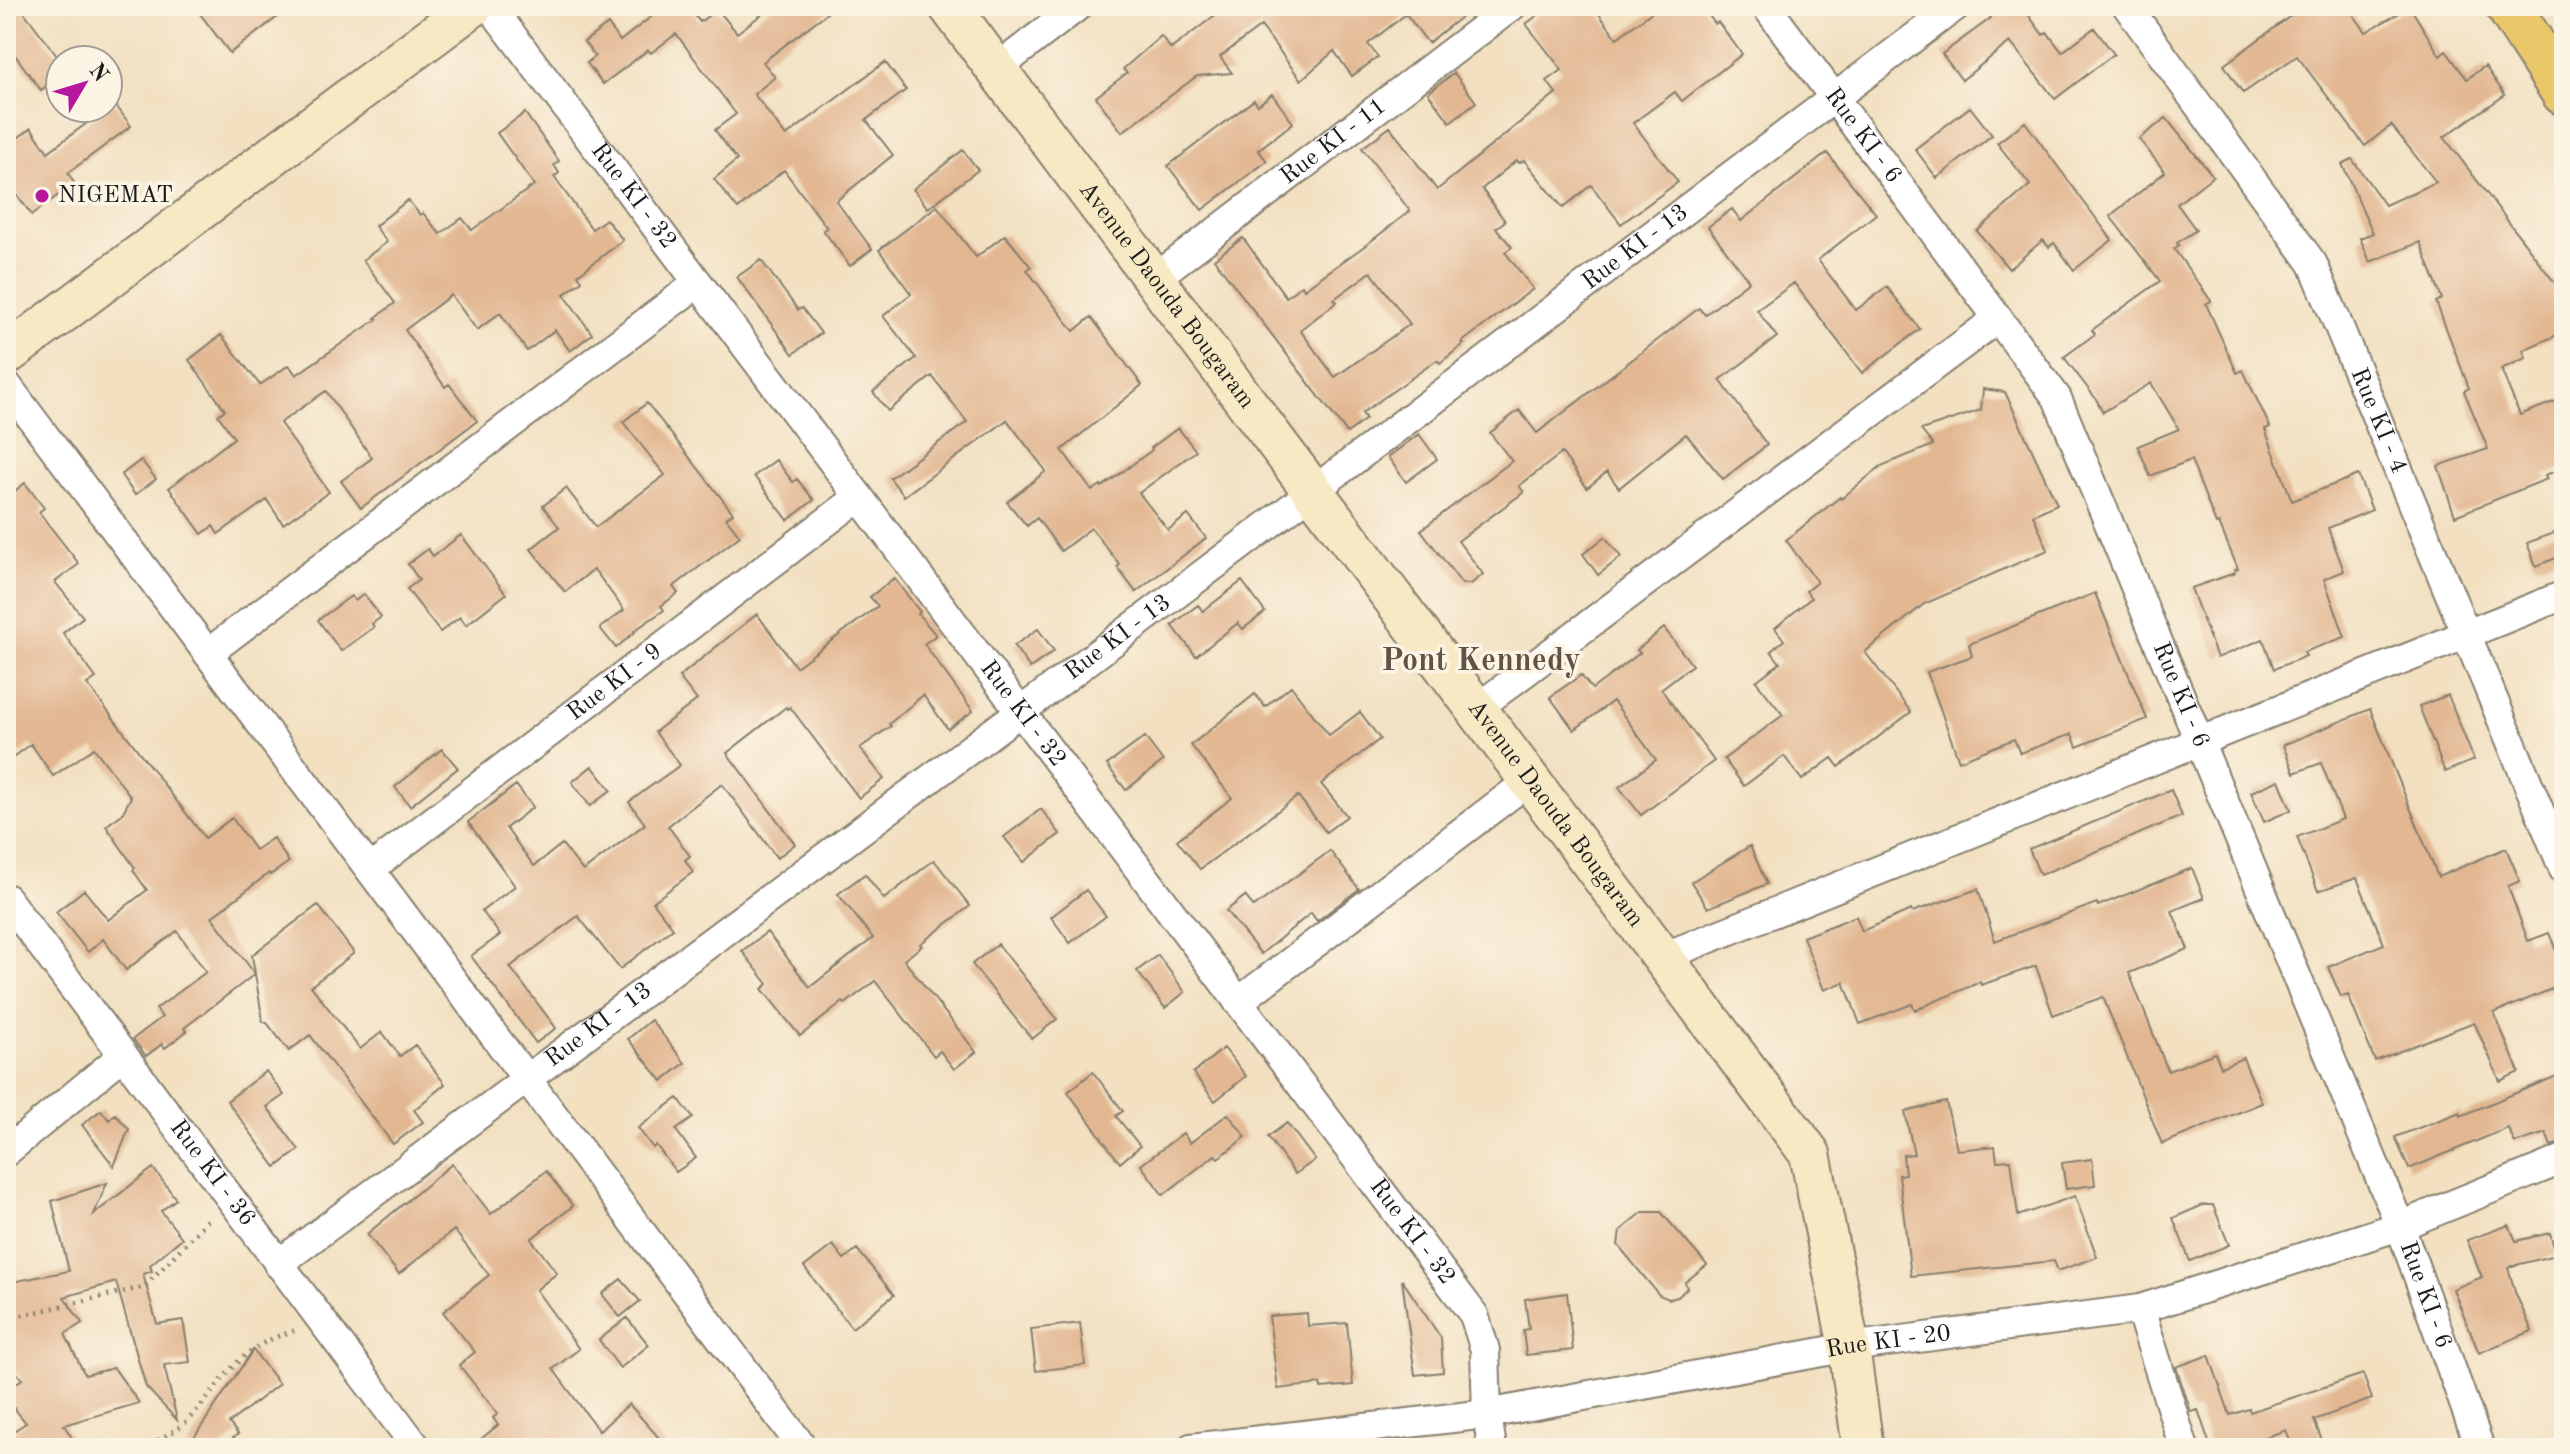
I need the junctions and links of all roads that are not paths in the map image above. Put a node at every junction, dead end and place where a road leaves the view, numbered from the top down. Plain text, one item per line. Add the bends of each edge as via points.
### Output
1 (473, 6) edge
2 (490, 6) edge
3 (949, 6) edge
4 (1078, 6) edge
5 (1512, 6) edge
6 (1766, 6) edge
7 (1956, 6) edge
8 (2127, 6) edge
9 (2508, 6) edge
10 (996, 69) junction
11 (2564, 93) edge
12 (1834, 97) junction
13 (1154, 279) junction
14 (698, 283) junction
15 (1998, 318) junction
16 (6, 355) edge
17 (6, 384) edge
18 (1312, 490) junction
19 (859, 497) junction
20 (2564, 595) edge
21 (2466, 634) junction
22 (208, 653) junction
23 (1476, 709) junction
24 (1020, 712) junction
25 (2199, 741) junction
26 (1530, 780) junction
27 (370, 869) junction
28 (2564, 870) edge
29 (6, 898) edge
30 (1663, 957) junction
31 (1238, 1002) junction
32 (123, 1055) junction
33 (526, 1080) junction
34 (6, 1152) edge
35 (2564, 1159) edge
36 (2400, 1226) junction
37 (278, 1264) junction
38 (2140, 1309) junction
39 (1849, 1347) junction
40 (1487, 1414) junction
41 (417, 1448) edge
42 (803, 1448) edge
43 (1191, 1448) edge
44 (1492, 1448) edge
45 (1863, 1448) edge
46 (2184, 1448) edge
47 (2480, 1448) edge

1 - 16 street
2 - 14 street, Rue KI - 32
3 - 10 street, Avenue Daouda Bougaram
4 - 10 street
5 - 13 street, Rue KI - 11
6 - 12 street, Rue KI - 6
7 - 12 street, Rue KI - 13
8 - 21 street, Rue KI - 4 via 2313,264
9 - 11 highway
10 - 13 street, Avenue Daouda Bougaram
12 - 15 street, Rue KI - 6
12 - 18 street, Rue KI - 13
13 - 18 street, Avenue Daouda Bougaram
14 - 19 street, Rue KI - 32
14 - 22 street
15 - 23 street
15 - 25 street, Rue KI - 6 via 2057,398
17 - 22 street
18 - 23 street, Avenue Daouda Bougaram
18 - 24 street, Rue KI - 13
19 - 24 street, Rue KI - 32
19 - 27 street, Rue KI - 9
20 - 21 street
21 - 25 street
21 - 28 street, Rue KI - 4
22 - 27 street
23 - 26 street, Avenue Daouda Bougaram
24 - 31 street, Rue KI - 32
24 - 33 street, Rue KI - 13
25 - 30 street
25 - 36 street, Rue KI - 6
26 - 30 street, Avenue Daouda Bougaram
26 - 31 street
27 - 33 street
29 - 32 street, Rue KI - 36
30 - 39 street, Avenue Daouda Bougaram via 1810,1154
31 - 40 street, Rue KI - 32 via 1474,1315 1485,1350
32 - 34 street
32 - 37 street, Rue KI - 36
33 - 37 street, Rue KI - 13
33 - 42 street
35 - 36 street, Rue KI - 20
36 - 38 street, Rue KI - 20
36 - 47 street, Rue KI - 6
37 - 41 street, Rue KI - 36
38 - 39 street, Rue KI - 20
38 - 46 street
39 - 40 street, Rue KI - 20
39 - 45 street, Avenue Daouda Bougaram
40 - 43 street, Rue KI - 20
40 - 44 street, Rue KI - 32

